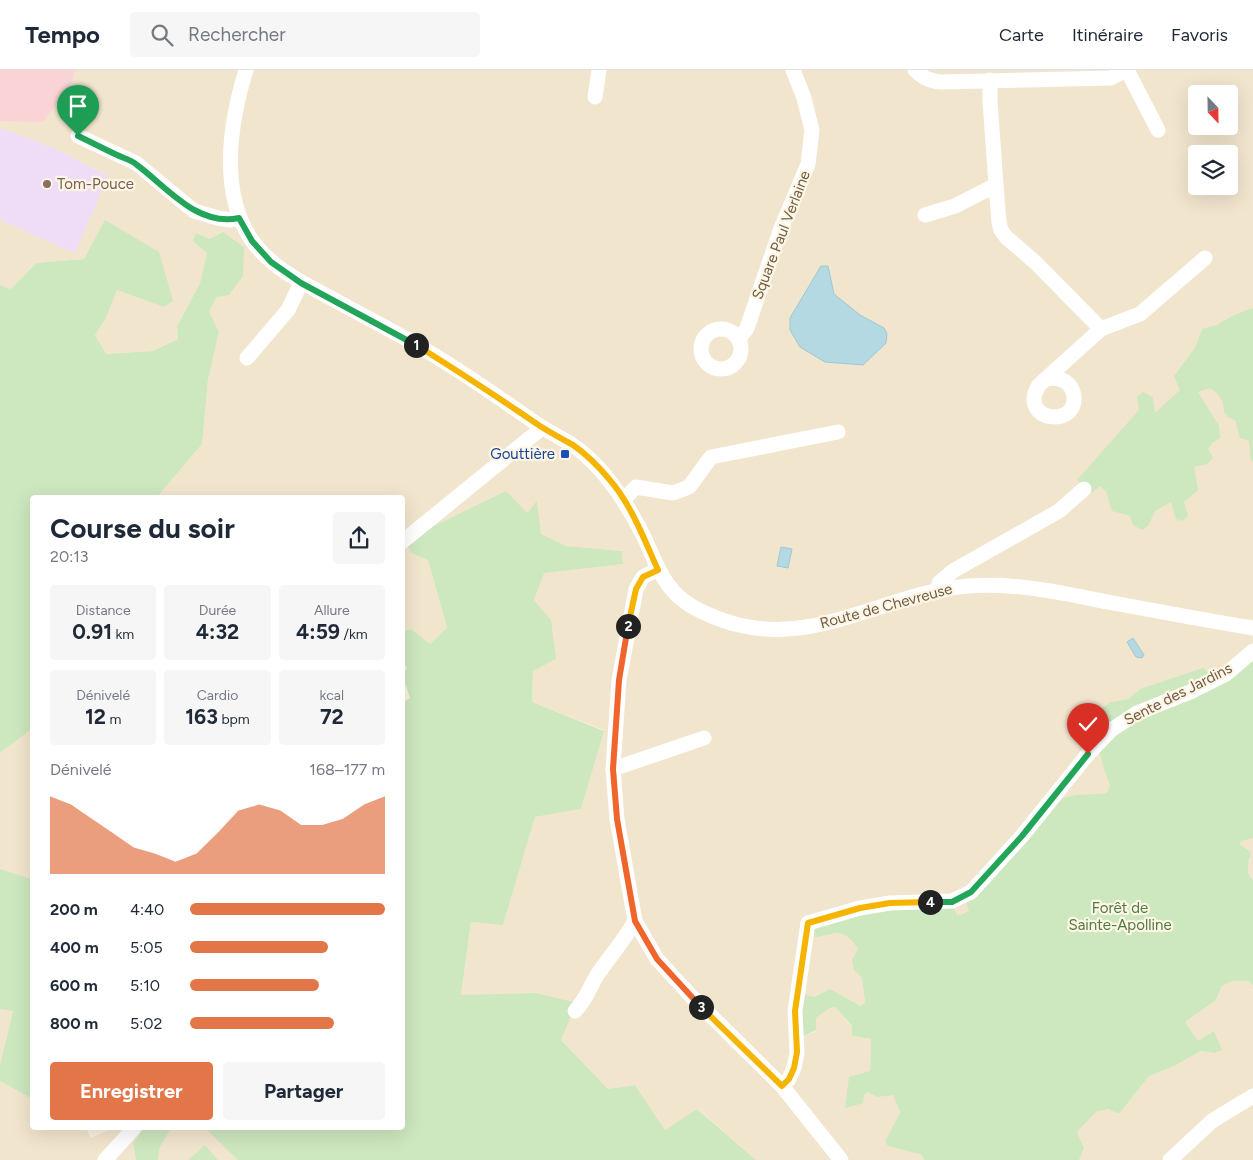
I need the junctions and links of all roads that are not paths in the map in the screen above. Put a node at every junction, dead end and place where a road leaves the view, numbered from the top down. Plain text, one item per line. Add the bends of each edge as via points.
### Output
1 (246, 70) edge
2 (599, 70) edge
3 (793, 70) edge
4 (915, 70) edge
5 (1126, 70) edge
6 (990, 80) junction
7 (595, 97) dead end
8 (1158, 130) dead end
9 (78, 136) dead end
10 (996, 185) junction
11 (238, 213) junction
12 (925, 215) dead end
13 (1205, 258) dead end
14 (301, 283) junction
15 (1101, 329) junction
16 (739, 339) dead end
17 (247, 358) dead end
18 (1044, 380) dead end
19 (542, 428) junction
20 (838, 432) dead end
21 (1084, 489) dead end
22 (623, 500) junction
23 (405, 540) edge
24 (658, 570) junction
25 (940, 589) junction
26 (1253, 628) edge
27 (1253, 651) edge
28 (704, 738) dead end
29 (613, 769) junction
30 (635, 921) junction
31 (575, 1011) dead end
32 (782, 1086) junction
33 (1253, 1096) edge
34 (132, 1130) edge
35 (104, 1160) edge
36 (841, 1160) edge
37 (1170, 1160) edge

1 - 11 street, Route de Chevreuse via 238,93 230,162 231,185
2 - 7 street
3 - 16 street, Square Paul Verlaine via 812,130 808,164 780,231 747,328
4 - 6 street via 931,81
5 - 6 street via 1111,78
5 - 8 street
6 - 10 street
9 - 11 street via 136,163 194,211 231,220
10 - 12 street via 955,206
10 - 15 street via 999,222 1006,238 1036,263
11 - 14 street, Route de Chevreuse via 252,241 271,262
13 - 15 street via 1140,314
14 - 17 street via 288,310
14 - 19 street, Route de Chevreuse via 410,341
15 - 18 street
19 - 22 street, Route de Chevreuse via 584,454 610,480
19 - 23 street
20 - 22 street via 712,457 689,487 673,493 636,487
21 - 25 street via 1059,511 953,571 939,583
22 - 24 street, Route de Chevreuse
24 - 25 street, Route de Chevreuse via 683,601 700,611 739,625 776,630 822,625
24 - 29 street via 643,577 636,589 619,680
25 - 26 street, Route de Chevreuse via 1016,585
27 - 32 street, Sente des Jardins via 1226,674 1138,713 1111,730 971,892 952,902 882,904 808,923 795,1011 797,1052 794,1068
28 - 29 street
29 - 30 street via 617,819
30 - 31 street via 597,976 583,1004
30 - 32 street via 657,959
32 - 36 street
33 - 37 street via 1212,1122
34 - 35 street

